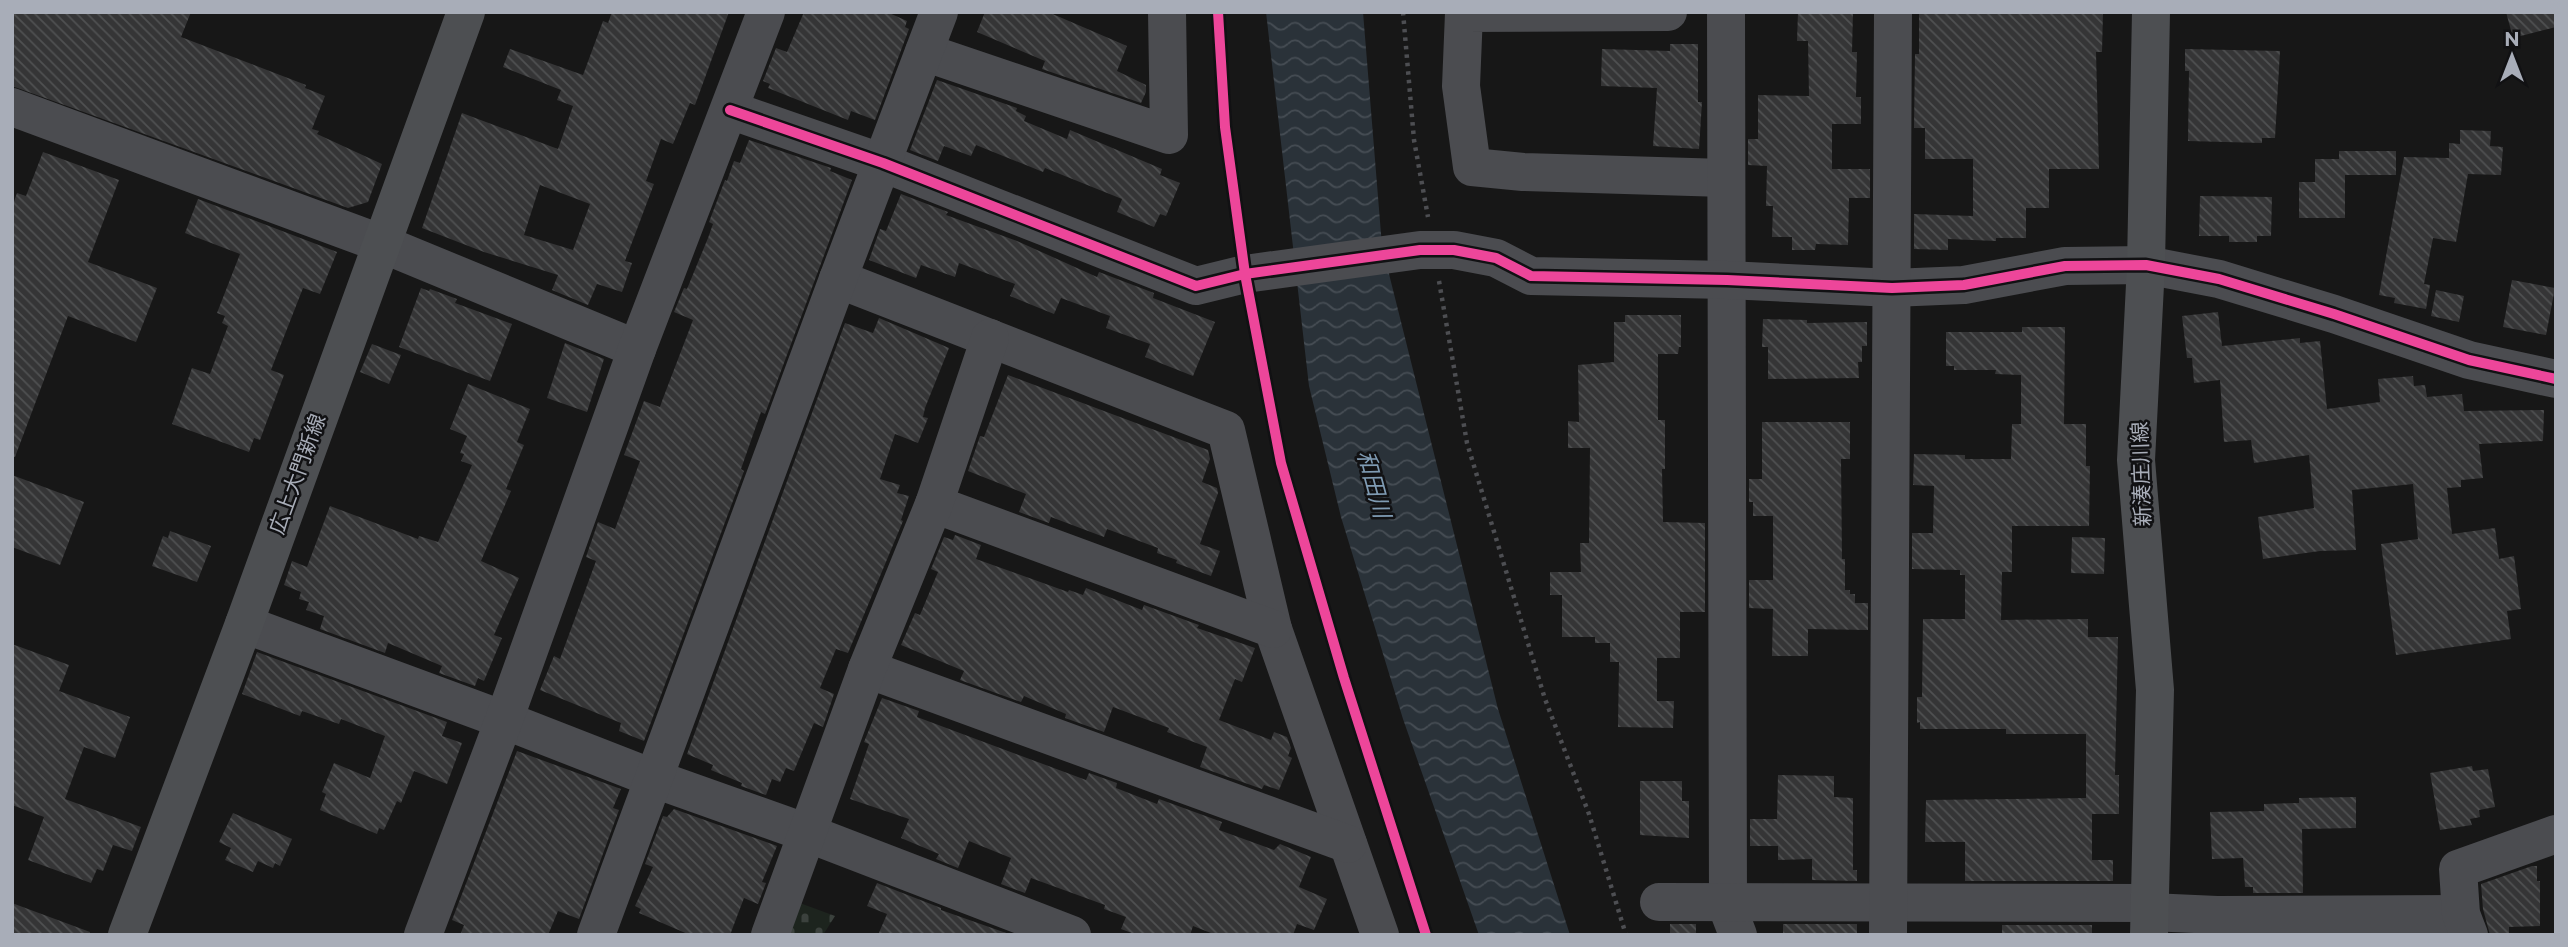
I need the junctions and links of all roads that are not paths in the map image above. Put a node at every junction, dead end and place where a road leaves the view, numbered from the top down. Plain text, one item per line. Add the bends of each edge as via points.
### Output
1 (466, 12) edge
2 (766, 12) edge
3 (939, 12) edge
4 (1167, 12) edge
5 (1668, 12) edge
6 (1726, 12) edge
7 (1893, 12) edge
8 (2151, 12) edge
9 (924, 52) junction
10 (12, 107) edge
11 (730, 110) junction
12 (883, 163) junction
13 (1725, 178) junction
14 (380, 243) junction
15 (2146, 265) junction
16 (838, 279) junction
17 (1727, 279) junction
18 (1892, 288) junction
19 (990, 338) junction
20 (637, 349) junction
21 (2556, 379) edge
22 (934, 504) junction
23 (244, 624) junction
24 (1273, 629) junction
25 (867, 669) junction
26 (504, 720) junction
27 (655, 779) junction
28 (807, 833) junction
29 (2556, 834) edge
30 (1348, 844) junction
31 (1659, 902) dead end
32 (2150, 916) edge
33 (1888, 918) edge
34 (1733, 919) edge
35 (2465, 924) edge
36 (127, 935) edge
37 (423, 935) edge
38 (596, 935) edge
39 (771, 935) edge
40 (1072, 935) edge
41 (1380, 935) edge

1 - 14 main road, 広上大門新線
2 - 11 street
3 - 9 street
4 - 9 street via 1169,135
5 - 13 street via 1464,13 1461,86 1472,167
6 - 13 street
7 - 18 street
8 - 15 main road, 新湊庄川線
9 - 12 street
10 - 14 street
11 - 12 street
11 - 20 street
12 - 16 street
12 - 17 street via 1196,286 1245,274 1427,250 1496,258 1531,276
13 - 17 street
14 - 20 street
14 - 23 main road, 広上大門新線
15 - 18 street via 2065,266 1964,285
15 - 21 street via 2219,279 2469,360
15 - 32 main road, 新湊庄川線 via 2136,460 2155,690
16 - 19 street
16 - 27 street
17 - 18 street
17 - 34 street
18 - 33 street
19 - 22 street
19 - 24 street via 1226,429
20 - 26 street
22 - 24 street
22 - 25 street
23 - 26 street
23 - 36 main road, 広上大門新線
24 - 30 street
25 - 28 street
25 - 30 street
26 - 27 street
26 - 37 street
27 - 28 street
27 - 38 street
28 - 39 street
28 - 40 street
29 - 35 street via 2458,869
30 - 41 street
31 - 34 street
32 - 33 street
32 - 35 street
33 - 34 street

